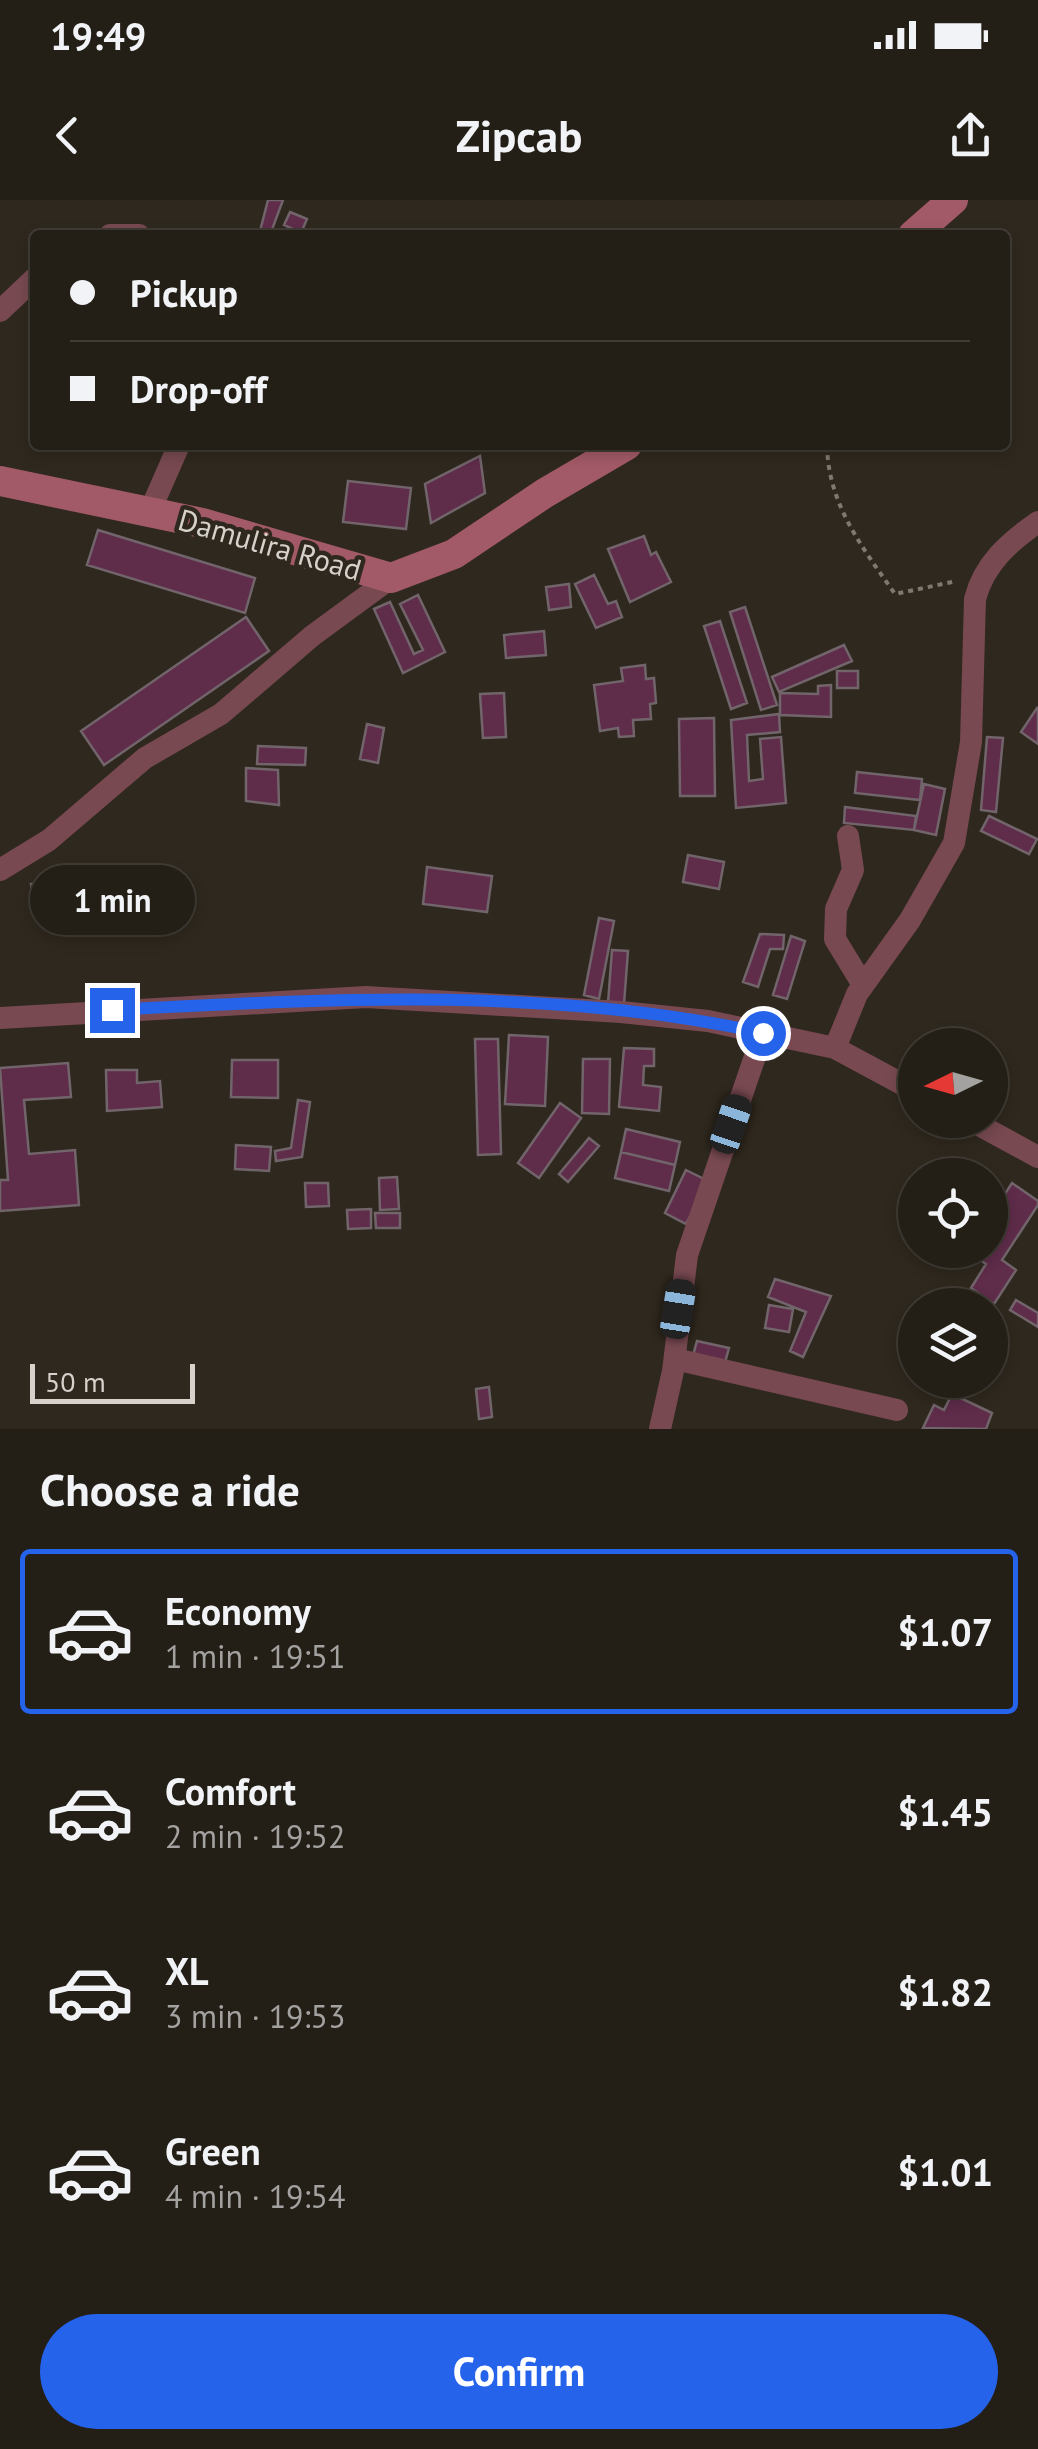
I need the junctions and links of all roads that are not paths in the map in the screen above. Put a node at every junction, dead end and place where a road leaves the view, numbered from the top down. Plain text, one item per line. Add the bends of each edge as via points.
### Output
1 (953, 200) edge
2 (919, 230) edge
3 (30, 283) edge
4 (0, 311) edge
5 (178, 450) edge
6 (619, 450) edge
7 (0, 482) edge
8 (150, 511) junction
9 (1038, 522) edge
10 (391, 578) junction
11 (848, 836) dead end
12 (0, 870) edge
13 (863, 984) junction
14 (0, 1018) edge
15 (763, 1033) junction
16 (836, 1048) junction
17 (898, 1081) edge
18 (1003, 1138) edge
19 (1038, 1157) edge
20 (674, 1359) junction
21 (898, 1410) dead end
22 (660, 1429) edge

1 - 2 street
3 - 4 street
5 - 8 street
6 - 10 street, Damulira Road via 454,554
7 - 8 street, Damulira Road
8 - 10 street, Damulira Road
9 - 13 street via 981,576 971,742 954,843
10 - 12 street via 221,714 145,758 49,840
11 - 13 street via 853,870 836,909 835,939
13 - 16 street
14 - 15 street via 366,997 620,1012
15 - 16 street
15 - 20 street via 687,1255
16 - 17 street
18 - 19 street
20 - 21 street
20 - 22 street

